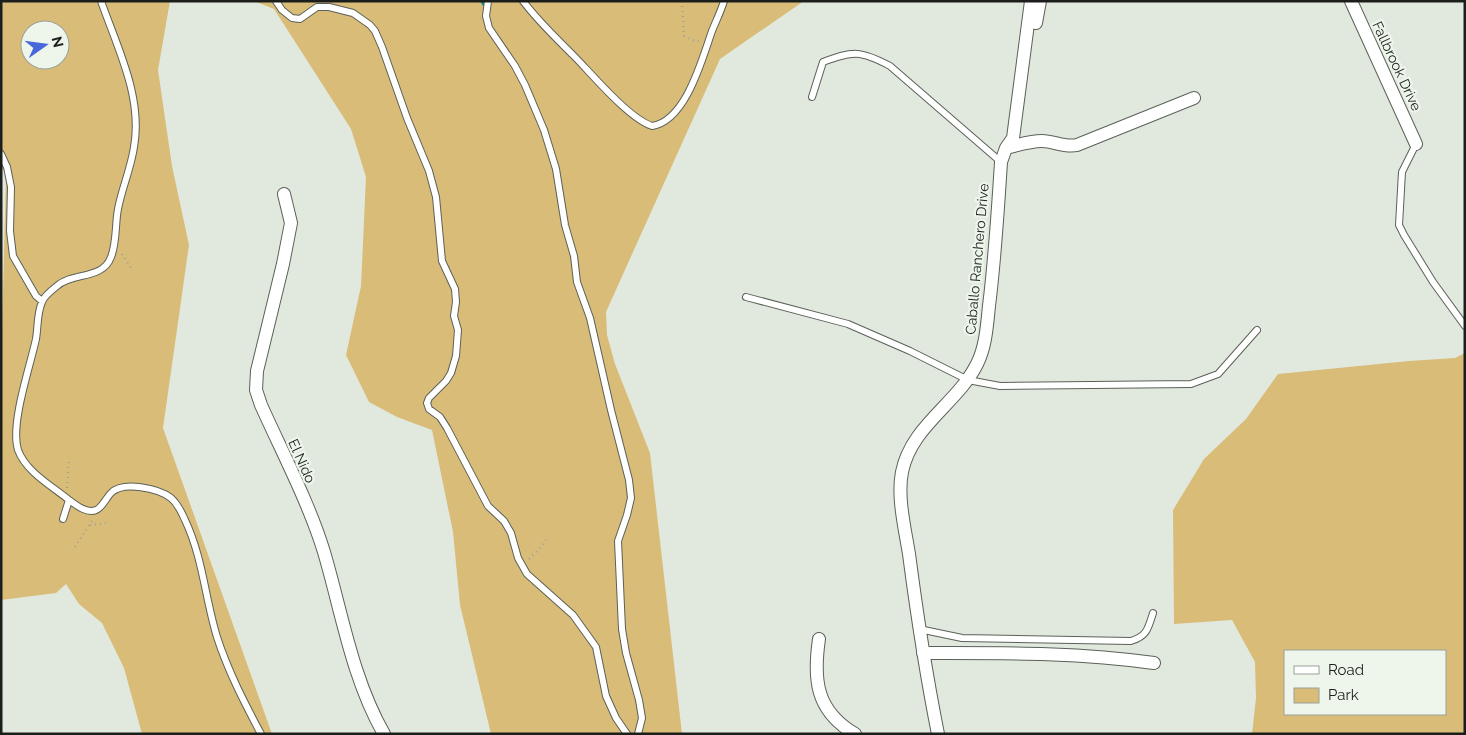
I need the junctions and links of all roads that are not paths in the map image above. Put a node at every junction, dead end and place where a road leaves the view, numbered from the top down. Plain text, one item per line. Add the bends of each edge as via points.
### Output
1 (101, 1) edge
2 (276, 1) edge
3 (488, 1) edge
4 (523, 1) edge
5 (724, 1) edge
6 (1031, 1) edge
7 (1040, 1) edge
8 (1351, 1) edge
9 (812, 97) dead end
10 (1194, 98) dead end
11 (1010, 143) junction
12 (1416, 144) joint
13 (1, 154) edge
14 (1001, 162) junction
15 (284, 194) dead end
16 (746, 297) dead end
17 (42, 300) junction
18 (1465, 326) edge
19 (1257, 330) dead end
20 (968, 380) junction
21 (69, 500) junction
22 (62, 519) dead end
23 (1153, 614) dead end
24 (919, 629) junction
25 (819, 639) dead end
26 (923, 653) junction
27 (1154, 662) dead end
28 (261, 734) edge
29 (384, 734) edge
30 (627, 734) edge
31 (638, 734) edge
32 (855, 734) edge
33 (938, 734) edge

1 - 17 lane via 129,80 135,107 134,147 117,211 113,250 108,264 93,273 66,280
2 - 30 lane via 292,18 300,18 317,7 353,13 370,24 382,47 431,178 442,261 455,289 454,316 458,330 454,365 446,381 426,403 447,428 488,506 504,521 527,574 573,614 596,647 606,696
3 - 31 lane via 486,16 489,28 515,66 544,130 556,169 577,282 596,340 629,480 631,498 618,541 622,629 642,718
4 - 5 lane via 591,74 632,113 652,126 666,121 684,100
6 - 11 street, Caballo Ranchero Drive
7 - 11 street
8 - 12 street, Fallbrook Drive
9 - 14 lane via 823,62 849,52 873,56 890,66
10 - 11 street via 1069,147 1041,141
11 - 14 street, Caballo Ranchero Drive
12 - 18 lane via 1402,172 1399,225 1433,282
13 - 17 lane via 11,187 13,256 36,296
14 - 20 street, Caballo Ranchero Drive via 987,328 981,356
15 - 29 street, El Nido via 291,223 257,371 256,390 324,551 357,672
16 - 20 lane via 848,324
17 - 21 lane via 16,436 24,461
19 - 20 lane via 1218,374 1191,384 1000,386
20 - 24 street, Caballo Ranchero Drive via 921,432 912,445 902,472 902,501
21 - 22 lane
21 - 28 lane via 81,508 95,511 112,492 134,486 171,498 179,508 198,552 226,660
23 - 24 lane via 1146,633 1131,640 962,638
24 - 26 street, Caballo Ranchero Drive
25 - 32 street via 816,669 820,696 834,719
26 - 27 street via 1035,653
26 - 33 street, Caballo Ranchero Drive

